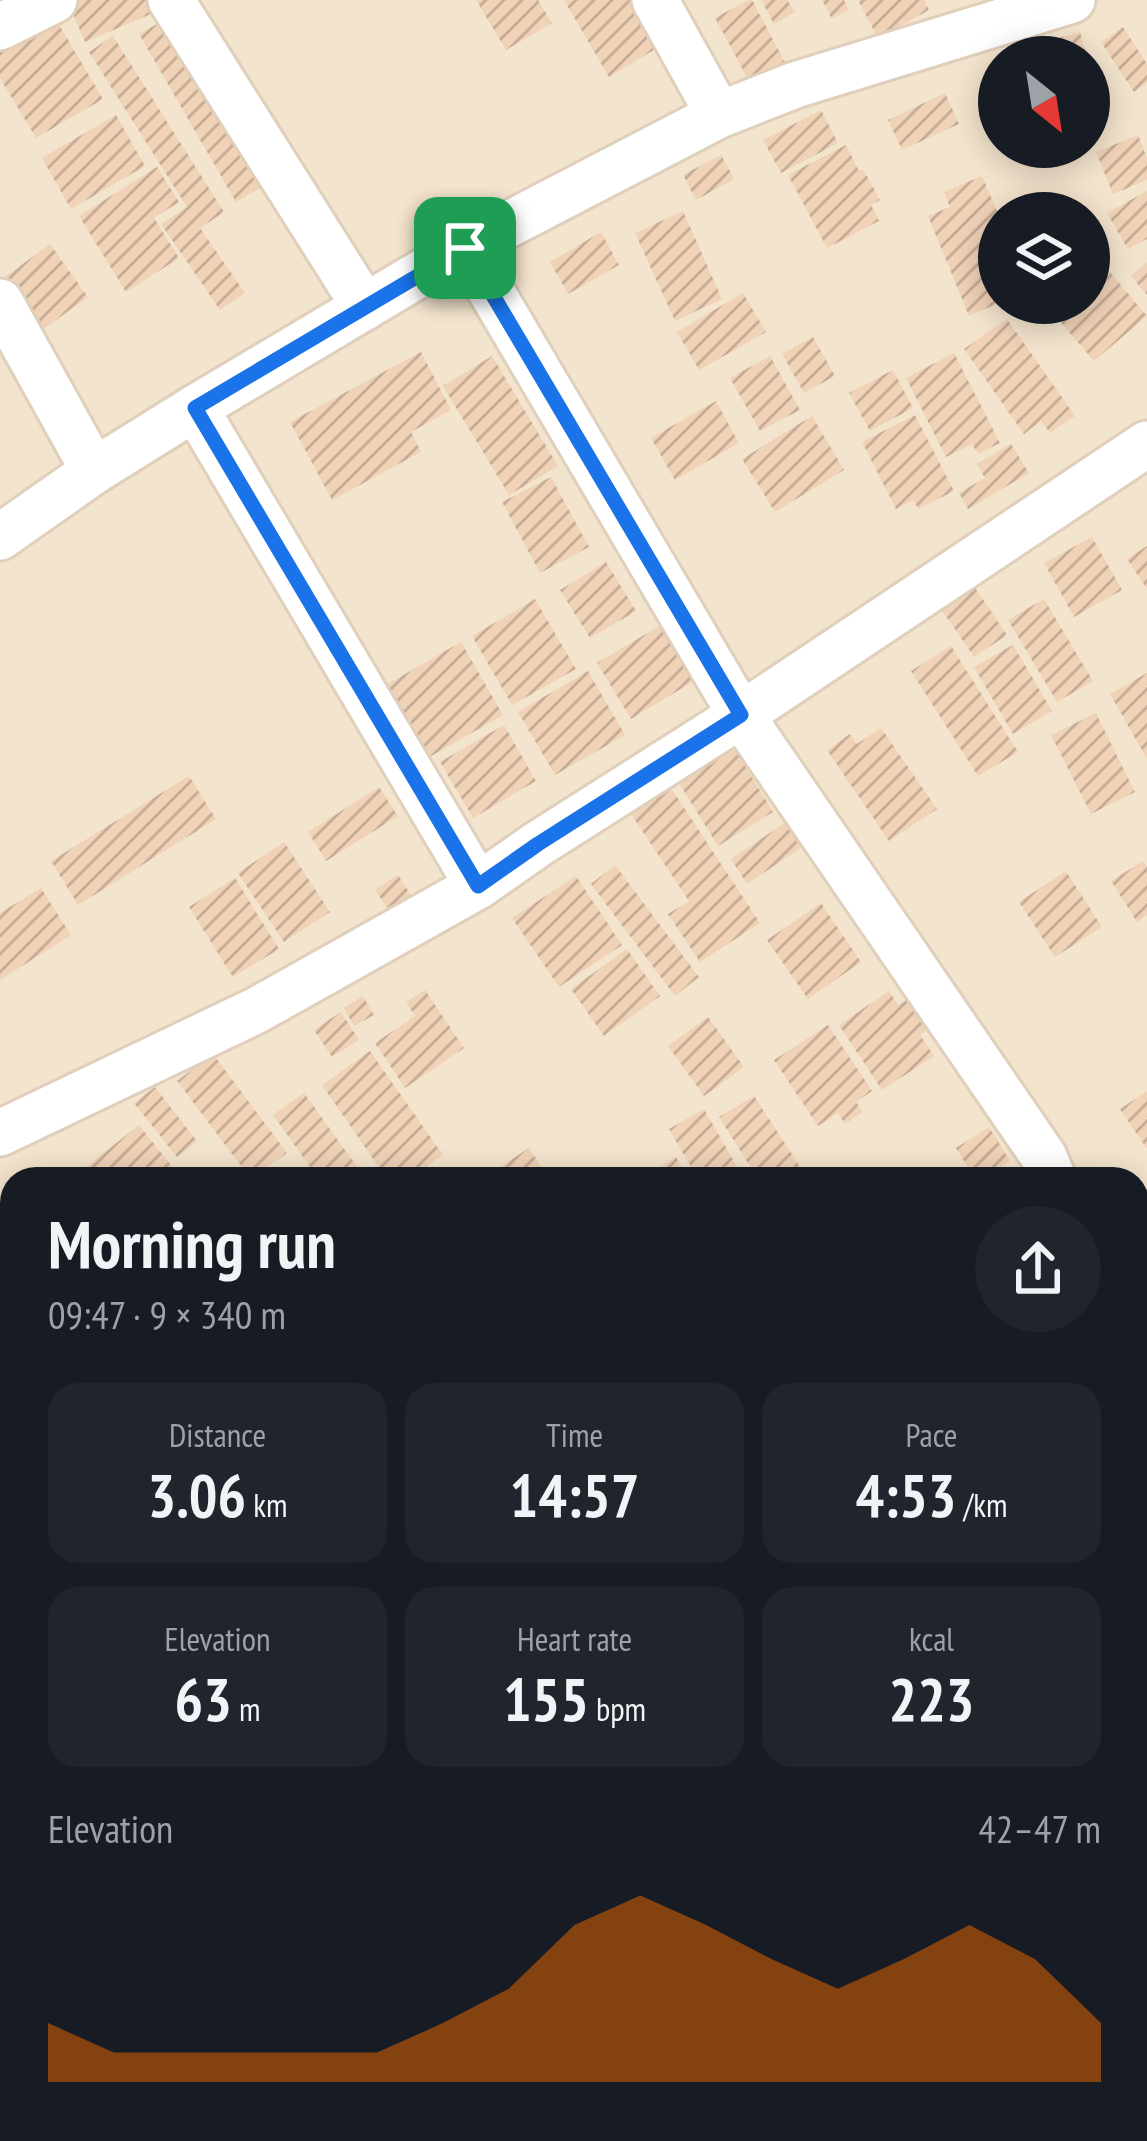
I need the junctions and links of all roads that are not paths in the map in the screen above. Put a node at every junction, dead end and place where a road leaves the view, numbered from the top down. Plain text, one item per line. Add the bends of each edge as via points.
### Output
1 (54, 0) edge
2 (171, 0) edge
3 (655, 0) edge
4 (1072, 0) edge
5 (0, 27) edge
6 (719, 115) junction
7 (465, 248) junction
8 (0, 302) edge
9 (365, 307) junction
10 (195, 408) junction
11 (1147, 444) edge
12 (94, 471) junction
13 (0, 537) edge
14 (741, 715) junction
15 (478, 886) junction
16 (2, 1128) edge
17 (1048, 1167) edge

1 - 5 street
2 - 9 street
3 - 6 street
4 - 6 street
6 - 7 street
7 - 9 street
7 - 14 street
8 - 12 street
9 - 10 street
10 - 12 street
10 - 15 street
11 - 14 street
12 - 13 street
14 - 15 street
14 - 17 street
15 - 16 street via 257,1010

